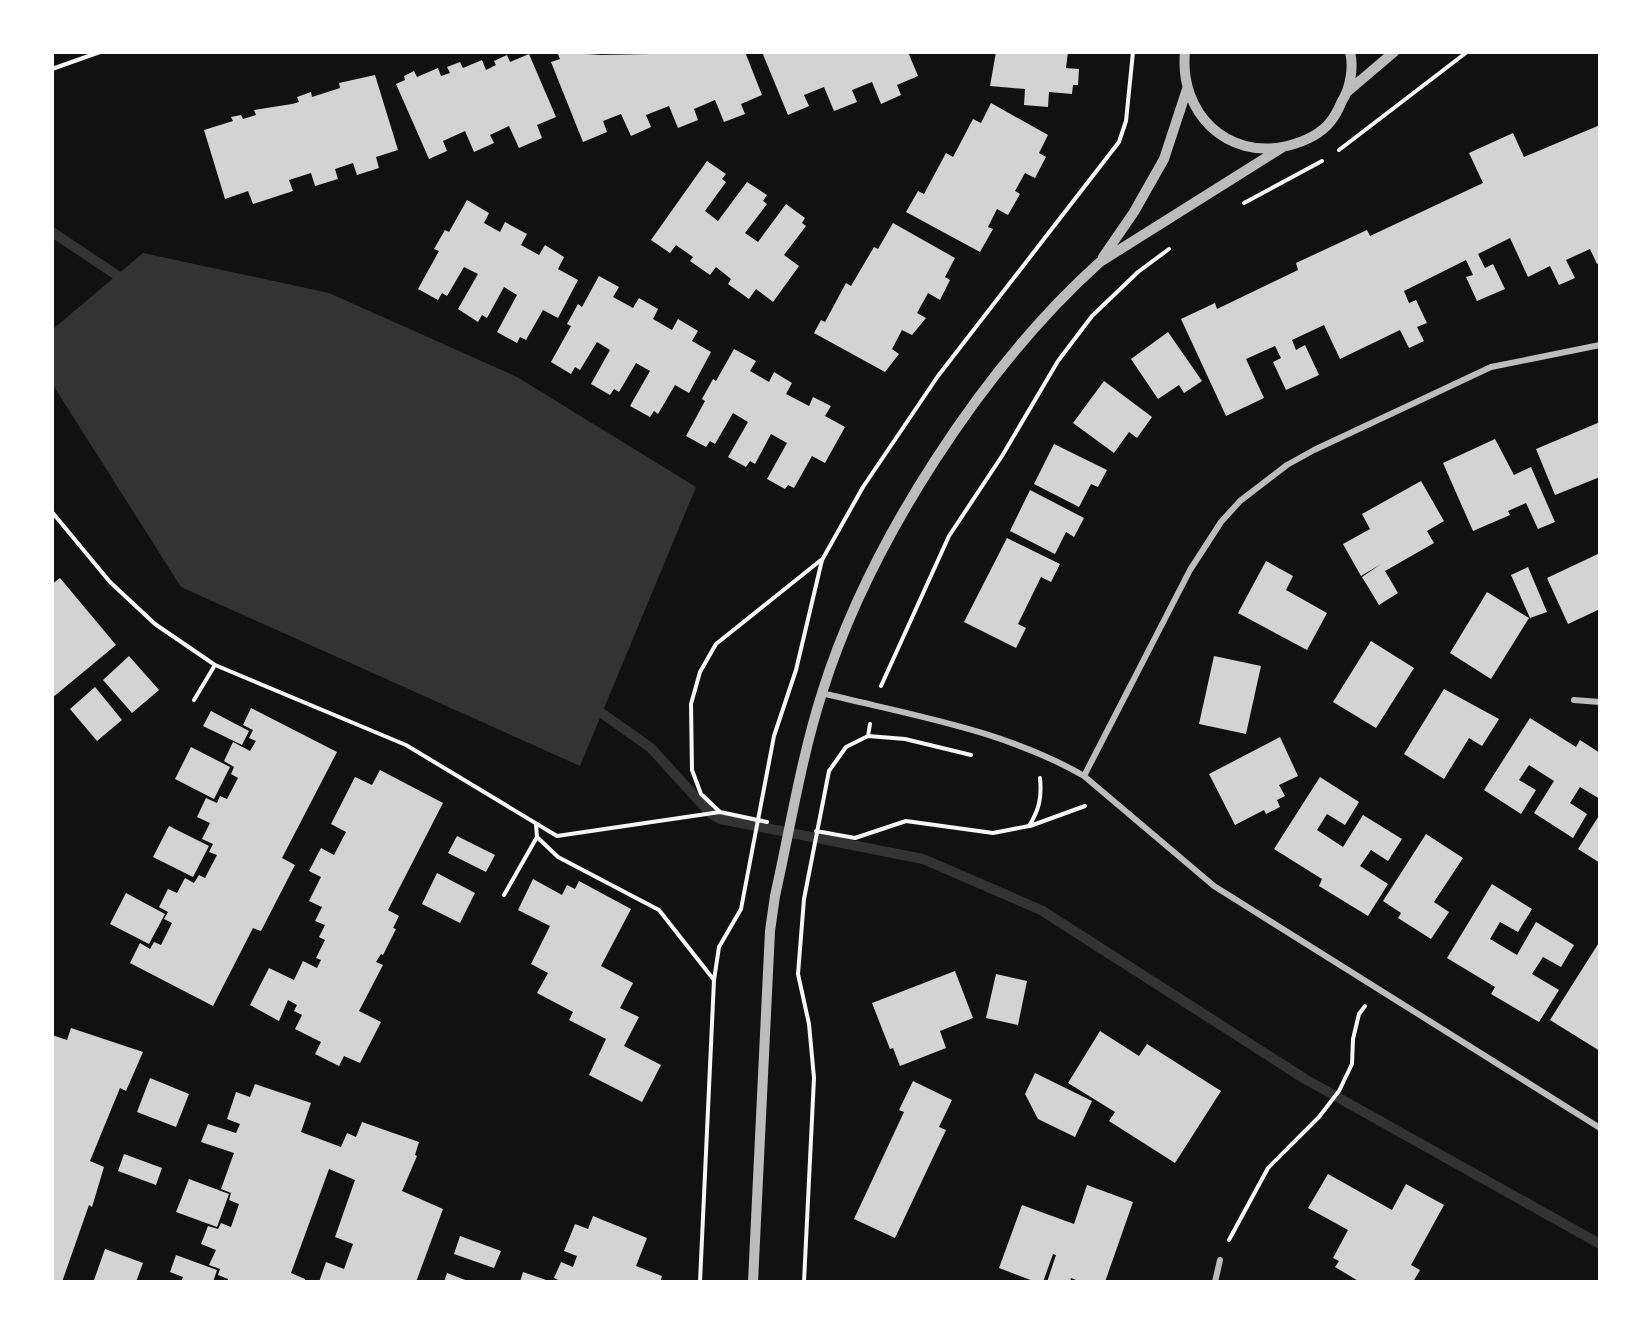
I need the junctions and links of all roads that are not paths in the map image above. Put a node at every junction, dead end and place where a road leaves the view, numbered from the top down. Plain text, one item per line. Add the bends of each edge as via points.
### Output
1 (1185, 52) edge
2 (1350, 52) edge
3 (1394, 52) edge
4 (1187, 88) junction
5 (1347, 92) junction
6 (1283, 147) junction
7 (1100, 262) junction
8 (1599, 345) edge
9 (822, 693) junction
10 (1574, 700) dead end
11 (1599, 702) edge
12 (1084, 776) junction
13 (1599, 1128) edge
14 (1220, 1260) road end
15 (753, 1281) edge
16 (1215, 1281) edge

1 - 4 street via 1183,73
2 - 5 street
3 - 5 street
4 - 6 street via 1191,103 1211,128 1238,145 1269,150
4 - 7 street via 1164,159
5 - 6 street via 1330,122 1303,142
6 - 7 street
7 - 9 street via 1075,284 991,381 915,490 857,603
8 - 12 street via 1491,367 1314,450 1240,501 1221,522 1190,570
9 - 12 street via 987,734
9 - 15 street via 775,896
10 - 11 street
12 - 13 street via 1214,886
14 - 16 street

